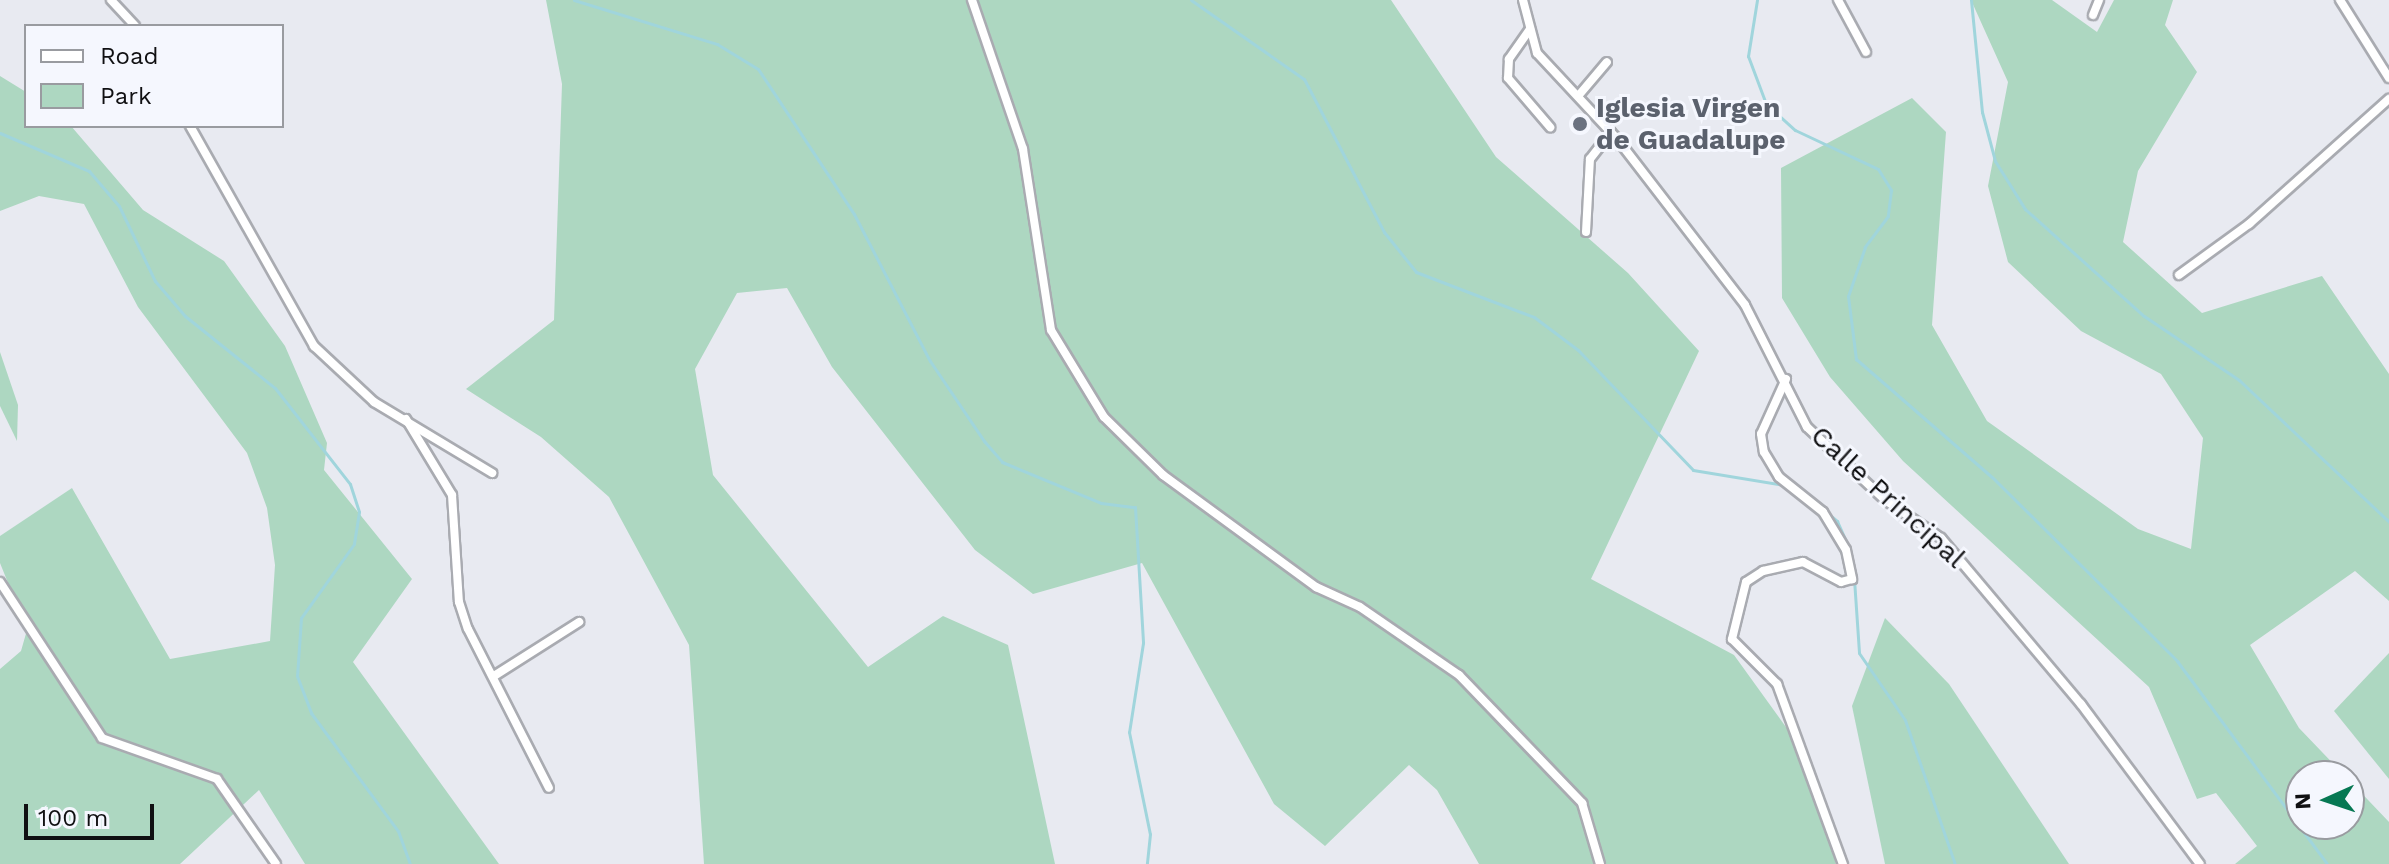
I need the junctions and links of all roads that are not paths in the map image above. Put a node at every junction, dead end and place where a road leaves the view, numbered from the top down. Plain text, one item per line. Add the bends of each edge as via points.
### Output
1 (111, 0) edge
2 (972, 0) edge
3 (1523, 0) edge
4 (1838, 0) edge
5 (2099, 0) edge
6 (2340, 0) edge
7 (2093, 15) dead end
8 (133, 24) edge
9 (1530, 29) junction
10 (1866, 52) dead end
11 (1607, 62) dead end
12 (2389, 78) edge
13 (1579, 95) junction
14 (2389, 99) edge
15 (1550, 127) dead end
16 (191, 128) edge
17 (1611, 132) junction
18 (1586, 232) dead end
19 (2179, 275) dead end
20 (1786, 379) junction
21 (406, 419) junction
22 (492, 473) dead end
23 (0, 582) edge
24 (579, 622) dead end
25 (494, 676) junction
26 (549, 788) dead end
27 (276, 864) edge
28 (1600, 864) edge
29 (1843, 864) edge
30 (2200, 864) edge

1 - 8 street
2 - 28 street via 1023,149 1051,330 1104,417 1163,475 1316,587 1360,607 1459,675 1582,803
3 - 9 street, Calle Principal
4 - 10 street
5 - 7 street
6 - 12 street
9 - 13 street, Calle Principal via 1539,57
9 - 15 street via 1509,59 1508,78
11 - 13 street
13 - 17 street, Calle Principal
14 - 19 street via 2249,224
16 - 21 street via 314,346 374,402
17 - 18 street via 1589,163
17 - 20 street, Calle Principal via 1745,305
20 - 29 street via 1761,434 1764,452 1779,477 1823,512 1846,550 1852,579 1841,582 1803,562 1763,571 1746,582 1732,639 1777,684
20 - 30 street, Calle Principal via 1820,441 1885,500 1941,538 2019,627
21 - 22 street
21 - 25 street via 452,495 459,602
23 - 27 street via 102,738 217,779
24 - 25 street
25 - 26 street

